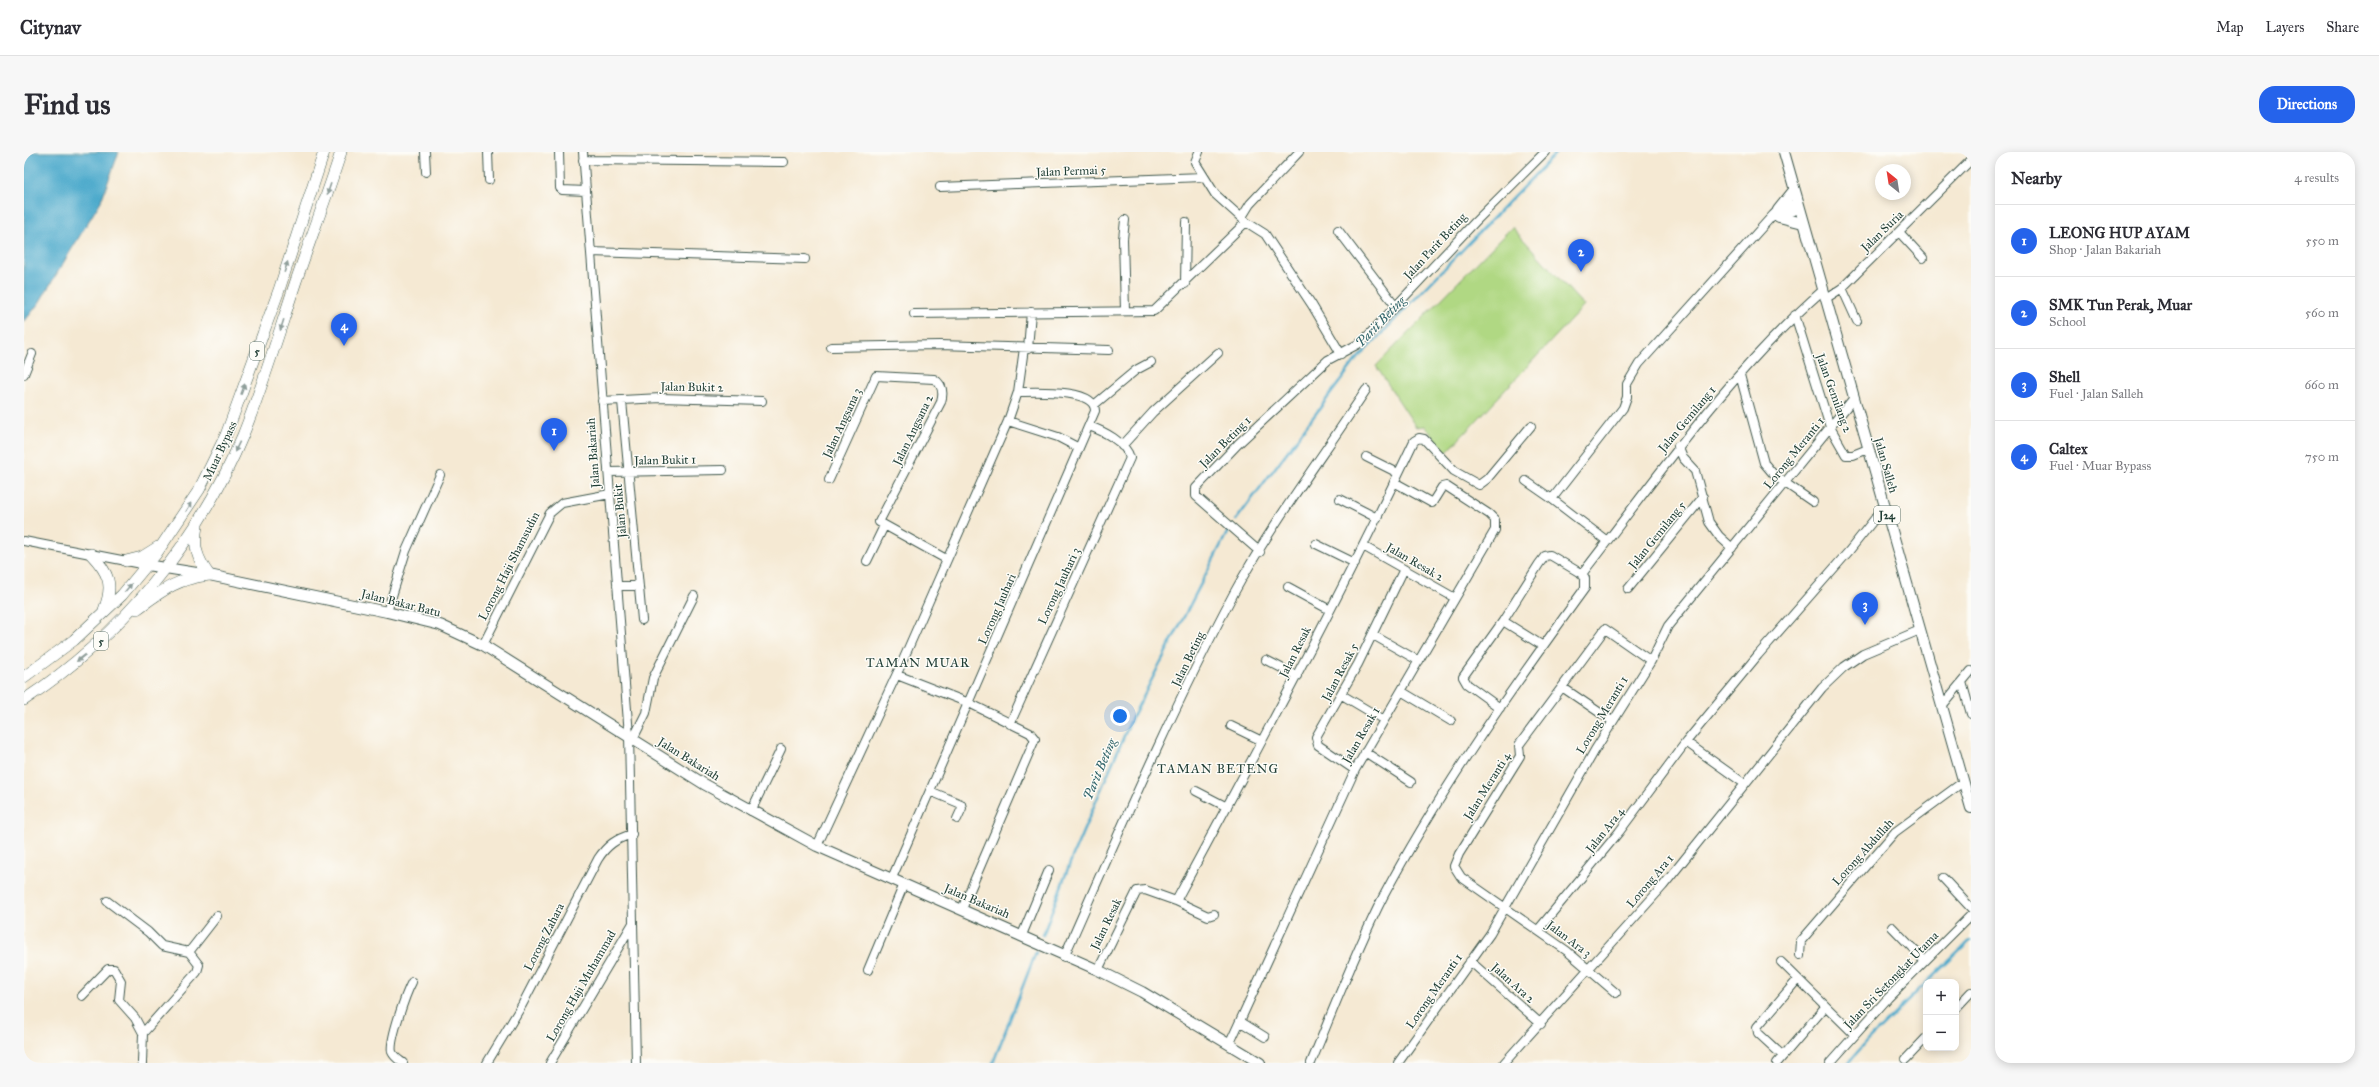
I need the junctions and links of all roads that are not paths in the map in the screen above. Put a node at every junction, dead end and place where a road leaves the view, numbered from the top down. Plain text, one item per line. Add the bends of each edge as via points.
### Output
1 (324, 152) edge
2 (341, 152) edge
3 (425, 152) edge
4 (488, 152) edge
5 (559, 152) edge
6 (1199, 152) edge
7 (1299, 152) edge
8 (1545, 152) edge
9 (1784, 152) edge
10 (583, 156) edge
11 (1971, 160) edge
12 (784, 162) dead end
13 (426, 172) dead end
14 (1203, 177) junction
15 (489, 180) dead end
16 (940, 187) dead end
17 (1794, 190) junction
18 (586, 191) junction
19 (1798, 206) junction
20 (1776, 216) junction
21 (1125, 220) dead end
22 (1244, 220) junction
23 (1186, 222) dead end
24 (1803, 223) junction
25 (1338, 230) dead end
26 (1899, 232) junction
27 (591, 252) junction
28 (1923, 258) dead end
29 (805, 259) dead end
30 (1184, 284) junction
31 (1842, 288) junction
32 (1823, 295) junction
33 (1395, 305) junction
34 (1126, 310) junction
35 (1031, 312) junction
36 (914, 314) dead end
37 (1795, 315) junction
38 (1857, 321) dead end
39 (831, 348) dead end
40 (1026, 349) junction
41 (1109, 350) dead end
42 (1218, 353) dead end
43 (32, 354) dead end
44 (1341, 354) junction
45 (1151, 362) dead end
46 (24, 374) edge
47 (1740, 375) junction
48 (876, 376) joint
49 (1366, 390) dead end
50 (1018, 392) junction
51 (1853, 399) junction
52 (602, 401) junction
53 (622, 401) junction
54 (762, 401) dead end
55 (1094, 405) junction
56 (1008, 422) junction
57 (1089, 426) junction
58 (1531, 426) dead end
59 (1830, 427) junction
60 (1122, 446) junction
61 (1678, 446) junction
62 (1080, 448) junction
63 (1868, 449) junction
64 (1366, 457) dead end
65 (723, 470) dead end
66 (608, 472) junction
67 (628, 473) junction
68 (1398, 473) junction
69 (440, 475) dead end
70 (829, 480) dead end
71 (1526, 481) dead end
72 (1394, 482) junction
73 (1785, 483) junction
74 (610, 494) junction
75 (1704, 497) junction
76 (1552, 499) junction
77 (1340, 500) dead end
78 (1813, 502) dead end
79 (1884, 506) junction
80 (1377, 518) junction
81 (197, 523) junction
82 (882, 524) junction
83 (167, 539) junction
84 (24, 541) edge
85 (1607, 541) junction
86 (1316, 544) dead end
87 (1363, 546) junction
88 (1732, 548) junction
89 (1260, 552) junction
90 (91, 554) junction
91 (946, 559) junction
92 (126, 561) junction
93 (867, 561) dead end
94 (1354, 563) junction
95 (147, 565) junction
96 (166, 569) junction
97 (1404, 569) junction
98 (1582, 574) junction
99 (209, 575) junction
100 (617, 586) junction
101 (639, 586) junction
102 (1288, 587) dead end
103 (1628, 589) dead end
104 (694, 596) dead end
105 (1455, 598) junction
106 (1330, 610) junction
107 (103, 612) junction
108 (387, 612) junction
109 (642, 620) dead end
110 (122, 621) junction
111 (1503, 621) junction
112 (1920, 630) junction
113 (1373, 635) junction
114 (483, 645) junction
115 (1543, 646) junction
116 (1266, 660) dead end
117 (1419, 661) junction
118 (1650, 661) junction
119 (1971, 671) edge
120 (897, 675) junction
121 (1297, 676) junction
122 (24, 677) edge
123 (1962, 682) junction
124 (1562, 687) junction
125 (1401, 691) junction
126 (1342, 695) junction
127 (24, 700) edge
128 (969, 703) junction
129 (1942, 706) junction
130 (1500, 708) junction
131 (1971, 714) edge
132 (1384, 720) junction
133 (1451, 721) dead end
134 (1612, 721) junction
135 (1010, 724) junction
136 (1231, 726) dead end
137 (631, 737) junction
138 (1262, 741) junction
139 (1686, 742) junction
140 (781, 749) dead end
141 (1365, 752) junction
142 (1355, 770) junction
143 (1411, 782) dead end
144 (1964, 782) junction
145 (1745, 784) junction
146 (930, 791) junction
147 (1196, 791) dead end
148 (1226, 807) junction
149 (1971, 808) edge
150 (752, 811) junction
151 (957, 819) dead end
152 (632, 834) junction
153 (817, 846) junction
154 (1049, 870) dead end
155 (892, 878) junction
156 (1943, 878) dead end
157 (904, 884) junction
158 (1176, 901) junction
159 (107, 902) dead end
160 (1504, 908) junction
161 (1971, 908) edge
162 (962, 909) junction
163 (1214, 914) dead end
164 (1971, 915) edge
165 (217, 916) dead end
166 (633, 922) junction
167 (1892, 927) dead end
168 (1538, 930) junction
169 (1022, 935) junction
170 (189, 952) junction
171 (1800, 954) dead end
172 (1064, 957) junction
173 (1470, 961) junction
174 (1925, 961) junction
175 (1781, 962) dead end
176 (1589, 969) junction
177 (868, 970) dead end
178 (1098, 970) junction
179 (1798, 979) junction
180 (412, 982) dead end
181 (1971, 992) edge
182 (1616, 993) dead end
183 (82, 996) dead end
184 (1959, 1005) edge
185 (1826, 1007) junction
186 (1241, 1022) junction
187 (1540, 1024) junction
188 (143, 1033) junction
189 (1855, 1035) junction
190 (1265, 1036) dead end
191 (1923, 1041) edge
192 (1229, 1045) junction
193 (1906, 1059) dead end
194 (1780, 1060) edge
195 (142, 1063) edge
196 (403, 1063) edge
197 (487, 1063) edge
198 (550, 1063) edge
199 (636, 1063) edge
200 (1260, 1063) edge
201 (1310, 1063) edge
202 (1398, 1063) edge
203 (1504, 1063) edge
204 (1830, 1063) edge

83 -> 1 highway, Muar Bypass / 5 via 199,490 226,435
2 -> 81 highway, Muar Bypass / 5 via 256,403 219,485
3 - 13 street
4 - 15 street
5 - 18 street via 560,188
6 - 14 street via 1195,162
7 - 22 street via 1250,204
8 - 33 street, Jalan Parit Beting
9 - 17 main road, Jalan Salleh / J24
10 - 12 street
10 - 18 street, Jalan Bakariah
11 - 26 street, Jalan Suria
14 - 16 street, Jalan Permai 5
14 - 22 street via 1215,194
17 - 19 main road, Jalan Salleh / J24
17 - 20 main road
18 - 27 street, Jalan Bakariah
19 - 20 street
19 - 24 main road, Jalan Salleh / J24
20 - 24 main road
20 - 76 street via 1696,299 1639,364 1627,384 1623,408
21 - 34 street via 1123,239
22 - 30 street
22 - 44 street via 1258,228 1271,242
23 - 30 street
24 - 32 main road, Jalan Salleh / J24
25 - 33 street
26 - 28 street
26 - 31 street, Jalan Suria
27 - 29 street
27 - 52 street, Jalan Bakariah
30 - 34 street via 1157,310
31 - 32 street, Jalan Suria
31 - 38 street
32 - 37 street, Jalan Gemilang 1
32 - 51 main road, Jalan Salleh / J24
33 - 44 street, Jalan Parit Beting via 1362,342
34 - 35 street
35 - 36 street
35 - 40 street
37 - 47 street, Jalan Gemilang 1
37 - 59 street, Jalan Gemilang 2
39 - 40 street via 939,345
40 - 41 street
40 - 50 street
42 - 60 street via 1154,412
43 - 46 street
44 - 89 street, Jalan Beting 1 via 1328,360 1238,444 1195,490 1196,496
45 - 55 street via 1136,370
47 - 61 street, Jalan Gemilang 1
47 - 73 street via 1764,463 1771,473
48 - 70 street, Jalan Angsana 3
48 - 82 street, Jalan Angsana 2 via 934,378 941,386 943,396
49 - 89 street, Jalan Beting
50 - 55 street via 1065,392
50 - 56 street
51 - 59 street, Lorong Meranti 1
51 - 63 main road, Jalan Salleh / J24
52 - 53 street, Jalan Bukit 2
52 - 66 street, Jalan Bakariah
53 - 54 street, Jalan Bukit 2 via 661,398
53 - 67 street, Jalan Bukit
55 - 57 street, Lorong Jauhari via 1094,415
56 - 62 street via 1058,437
56 - 91 street
57 - 60 street via 1103,431
57 - 62 street, Lorong Jauhari
58 - 68 street, Jalan Resak via 1487,480 1479,485 1454,471 1427,442 1420,438 1414,441
59 - 63 street, Jalan Gemilang 2 via 1846,455
59 - 73 street, Lorong Meranti 1
60 - 135 street, Lorong Jauhari 3 via 1130,458
61 - 75 street via 1683,458 1694,469
61 - 85 street, Jalan Gemilang 1
62 - 128 street, Lorong Jauhari
63 - 79 main road, Jalan Salleh / J24
64 - 68 street
65 - 67 street, Jalan Bukit 1
66 - 67 street, Jalan Bukit 1
66 - 74 street, Jalan Bakariah
67 - 101 street, Jalan Bukit
68 - 72 street, Jalan Resak
69 - 108 street via 406,551
71 - 76 street
72 - 80 street, Jalan Resak
72 - 105 street, Jalan Resak 1 via 1432,503 1442,487 1446,486 1495,520 1495,530
73 - 78 street
73 - 88 street, Lorong Meranti 1
74 - 100 street, Jalan Bakariah
74 - 114 street, Lorong Haji Shamsudin via 562,503 550,513
75 - 88 street via 1709,522 1715,532
75 - 103 street, Jalan Gemilang 5
76 - 85 street
77 - 80 street
79 - 112 main road, Jalan Salleh / J24
79 - 139 street, Jalan Ara 4 via 1849,551
80 - 87 street, Jalan Resak
81 - 96 highway, Muar Bypass / 5
81 - 99 highway via 195,549
82 - 91 street
82 - 93 street
83 - 92 highway via 142,557
83 - 95 highway, Muar Bypass / 5
84 - 90 street
85 - 98 street, Jalan Gemilang 1
86 - 94 street
87 - 94 street, Jalan Resak
87 - 97 street, Jalan Resak 2
88 - 118 street, Lorong Meranti 1 via 1668,626
89 - 172 street, Jalan Beting via 1235,592 1200,660
90 - 92 street
90 - 107 highway via 109,580 110,595
91 - 120 street
92 - 95 street
94 - 106 street, Jalan Resak
95 - 96 main road, Jalan Bakar Batu
107 -> 95 highway, Muar Bypass / 5 via 122,595
96 - 99 main road, Jalan Bakar Batu
96 - 110 highway, Muar Bypass / 5
97 - 105 street, Jalan Resak 2
97 - 113 street, Jalan Resak 5
98 - 111 street via 1550,554 1545,556
98 - 115 street via 1585,578 1585,588
99 - 108 main road, Jalan Bakar Batu
99 - 110 highway via 175,583
100 - 101 street
100 - 137 street, Jalan Bakariah
101 - 109 street, Jalan Bukit
102 - 106 street
104 - 137 street via 653,678 646,713
105 - 117 street, Jalan Resak 1
106 - 121 street, Jalan Resak
107 - 122 highway, Muar Bypass / 5 via 74,640
108 - 114 main road, Jalan Bakar Batu via 430,622
110 -> 127 highway, Muar Bypass / 5 via 86,655
111 - 115 street
111 - 130 street via 1463,677 1467,684
112 - 129 main road, Jalan Salleh / J24
112 - 145 street, Lorong Ara 1 via 1863,654 1844,667 1822,688
113 - 117 street
113 - 126 street, Jalan Resak 5
114 - 137 main road, Jalan Bakar Batu via 561,696
115 - 130 street
116 - 121 street
117 - 125 street, Jalan Resak 1
118 - 124 street, Jalan Meranti 4 via 1605,629
118 - 134 street, Lorong Meranti 1
119 - 123 street
120 - 128 street
120 - 153 street
121 - 138 street, Jalan Resak
123 - 129 street
123 - 131 street
124 - 134 street
124 - 160 street, Jalan Meranti 4 via 1519,745 1520,756 1455,861 1454,866 1461,877
125 - 132 street, Jalan Resak 1
125 - 133 street
126 - 132 street
126 - 142 street, Jalan Resak 5 via 1316,741
128 - 135 street
128 - 146 street, Lorong Jauhari
129 - 144 main road, Jalan Salleh / J24
130 - 201 street via 1435,806 1383,898
132 - 141 street, Jalan Resak 1
134 - 160 street, Lorong Meranti 1
135 - 162 street via 1033,735 1035,743
136 - 138 street
137 - 150 main road, Jalan Bakariah
137 - 152 street
138 - 148 street, Jalan Resak
139 - 145 street
139 - 168 street, Jalan Ara 4 via 1619,832
140 - 150 street
141 - 142 street, Jalan Resak 1
141 - 143 street
142 - 186 street, Jalan Resak 1
144 - 149 main road, Jalan Salleh / J24
144 - 171 street, Lorong Abdullah via 1895,832 1801,941
145 - 176 street, Lorong Ara 1 via 1663,886
146 - 151 street via 961,804
146 - 155 street, Lorong Jauhari
147 - 148 street
148 - 158 street, Jalan Resak
150 - 153 main road, Jalan Bakariah
152 - 166 street
152 - 197 street, Lorong Zahara via 616,839 605,848 598,859 522,1005
153 - 155 main road, Jalan Bakariah
154 - 169 street
155 - 157 main road, Jalan Bakariah
156 - 161 street
157 - 162 main road, Jalan Bakariah
157 - 177 street
158 - 163 street via 1208,916
158 - 178 street, Jalan Resak via 1145,890 1137,891
159 - 170 street via 148,932 166,949
160 - 168 street, Jalan Ara 3
160 - 173 street, Lorong Meranti 1 via 1490,934
162 - 169 main road, Jalan Bakariah
164 - 174 street, Jalan Sri Setongkat Utama
165 - 170 street
166 - 198 street, Lorong Haji Muhammad
166 - 199 street
167 - 174 street
168 - 176 street, Jalan Ara 3
169 - 172 main road, Jalan Bakariah
170 - 188 street via 198,962 199,969
172 - 178 main road, Jalan Bakariah
173 - 187 street, Jalan Ara 2
173 - 202 street, Lorong Meranti 1
174 - 189 street, Jalan Sri Setongkat Utama
175 - 179 street
176 - 182 street, Jalan Ara 3
176 - 187 street, Lorong Ara 1
178 - 192 main road, Jalan Bakariah via 1142,992
179 - 185 street
179 - 194 street via 1757,1027 1758,1033
180 - 196 street via 402,1003 392,1049 395,1057
181 - 184 street
183 - 188 street via 108,969 114,969 121,981 119,1000 135,1018
185 - 189 street
185 - 194 street
186 - 190 street
186 - 192 street, Jalan Resak 1
187 - 203 street, Lorong Ara 1
188 - 195 street
189 - 204 street, Jalan Sri Setongkat Utama
191 - 193 street
192 - 200 main road, Jalan Bakariah

